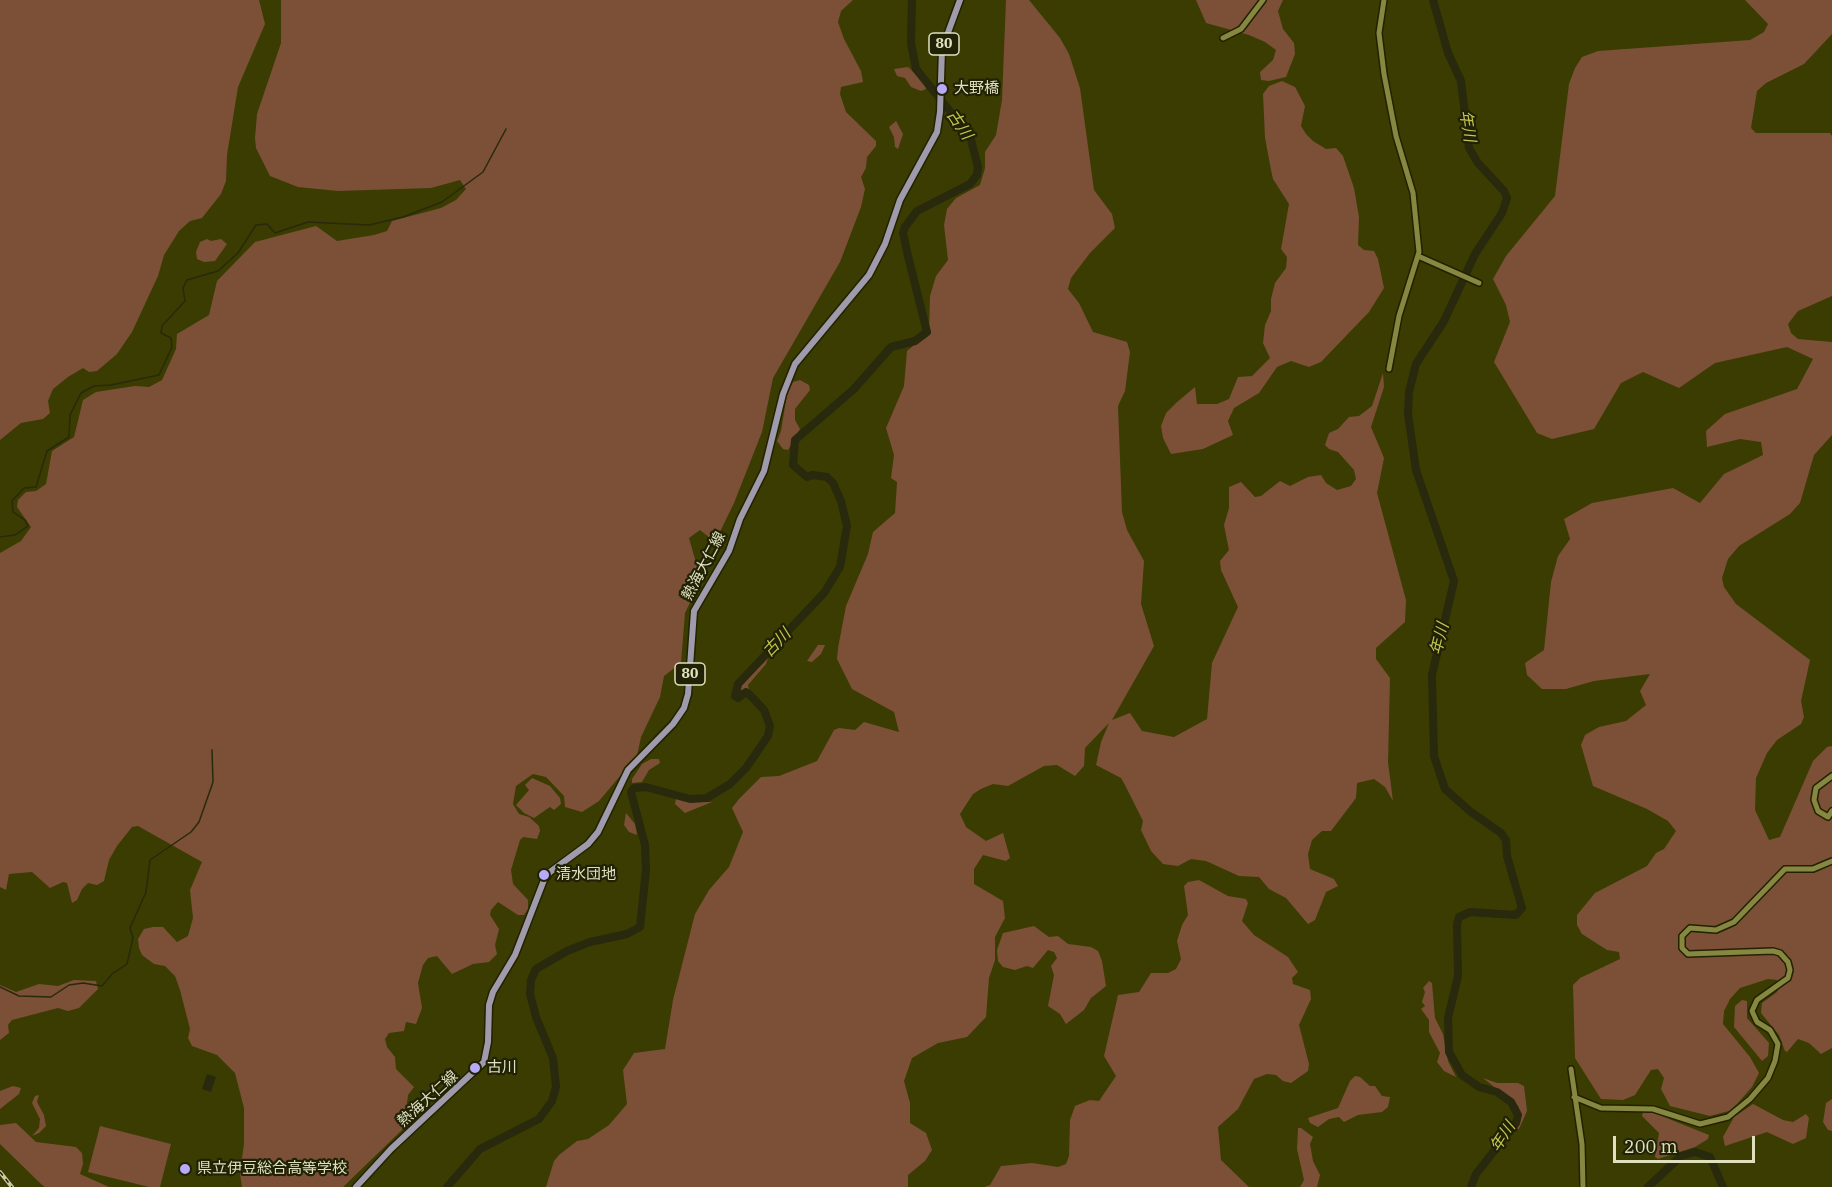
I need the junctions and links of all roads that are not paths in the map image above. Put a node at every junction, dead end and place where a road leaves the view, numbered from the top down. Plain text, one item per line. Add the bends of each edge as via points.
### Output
1 (960, 0) edge
2 (1263, 0) edge
3 (1384, 0) edge
4 (1223, 38) dead end
5 (1418, 256) junction
6 (1477, 282) dead end
7 (1389, 369) dead end
8 (1832, 776) edge
9 (1832, 812) edge
10 (1832, 861) edge
11 (1571, 1069) dead end
12 (1574, 1097) junction
13 (356, 1187) edge
14 (1583, 1187) edge

1 - 13 main road, 熱海大仁線 / 80 via 942,49 937,132 900,200 879,257 846,304 795,364 783,394 764,471 729,551 694,611 684,708 628,770 598,832 544,880 515,955 489,1005 484,1062
2 - 4 street via 1241,29
3 - 5 street via 1379,33 1384,74 1417,216
5 - 6 street
5 - 7 street via 1399,316
8 - 9 street via 1816,788 1814,800 1818,811 1828,817
10 - 12 street via 1812,869 1785,869 1734,922 1716,930 1690,928 1681,938 1682,948 1692,955 1773,951 1788,962 1788,978 1757,1000 1752,1011 1757,1022 1775,1035 1778,1044 1775,1061 1760,1090 1728,1117 1700,1124 1653,1109 1601,1108
11 - 12 street
12 - 14 street via 1582,1144

